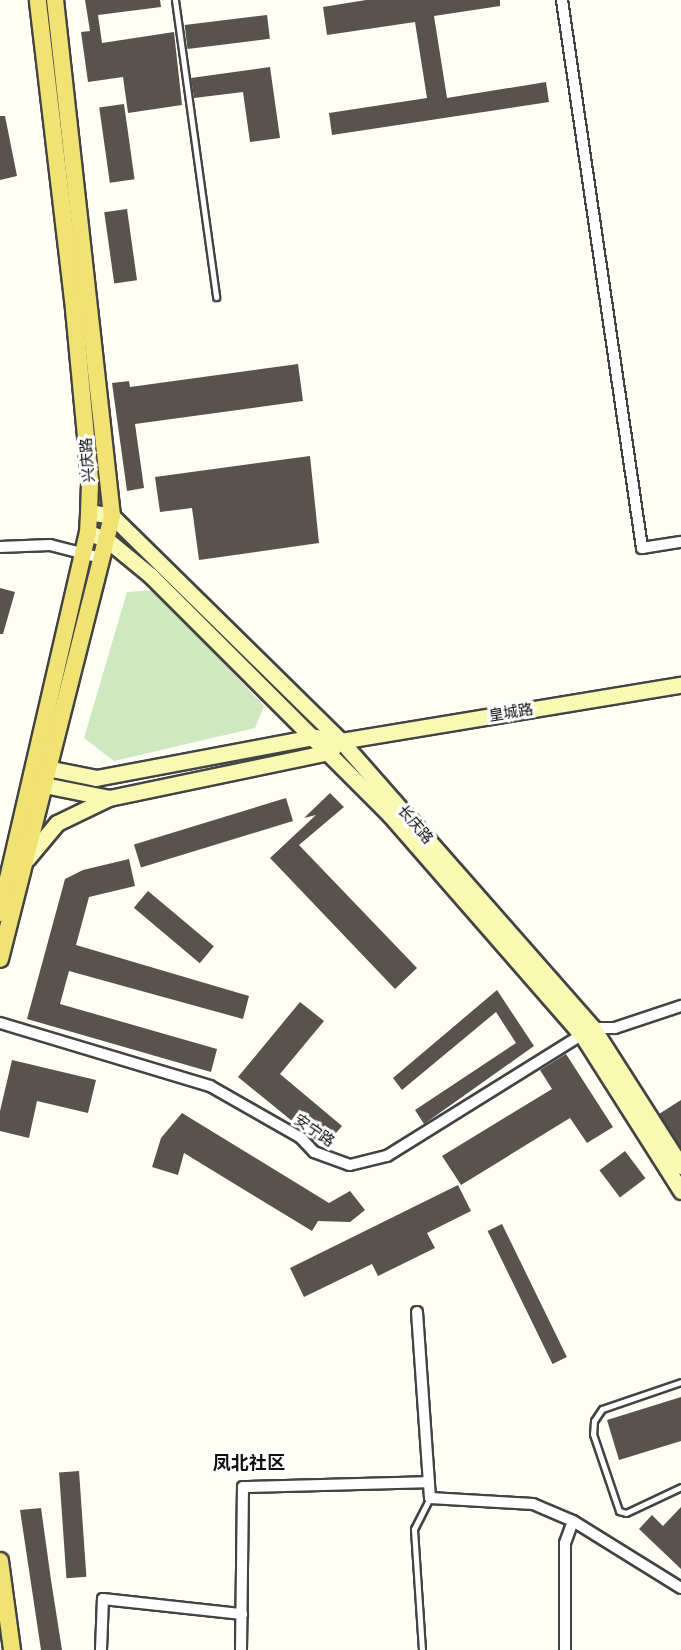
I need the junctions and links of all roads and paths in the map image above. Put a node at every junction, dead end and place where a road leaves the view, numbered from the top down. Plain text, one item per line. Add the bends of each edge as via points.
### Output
1 (38, 0) edge
2 (55, 0) edge
3 (175, 0) edge
4 (562, 0) edge
5 (216, 297) dead end
6 (89, 512) junction
7 (112, 516) junction
8 (88, 533) junction
9 (106, 539) junction
10 (681, 542) edge
11 (0, 547) edge
12 (84, 553) junction
13 (101, 558) junction
14 (681, 686) edge
15 (314, 737) junction
16 (341, 741) junction
17 (328, 752) junction
18 (43, 767) junction
19 (38, 784) junction
20 (109, 798) junction
21 (27, 859) junction
22 (0, 913) edge
23 (0, 959) edge
24 (681, 1006) edge
25 (0, 1023) edge
26 (587, 1031) junction
27 (681, 1166) edge
28 (681, 1191) edge
29 (417, 1312) dead end
30 (681, 1382) edge
31 (429, 1482) junction
32 (681, 1487) edge
33 (430, 1498) junction
34 (573, 1521) junction
35 (0, 1560) edge
36 (681, 1588) edge
37 (242, 1614) junction
38 (12, 1650) edge
39 (101, 1650) edge
40 (242, 1650) edge
41 (422, 1650) edge
42 (565, 1650) edge

1 - 6 main road, 兴庆路 via 75,324 90,478
2 - 7 main road
3 - 5 lane
4 - 10 street via 642,548
6 - 7 main road
6 - 8 main road, 兴庆路
7 - 9 main road, 兴庆路
7 - 16 main road, 长庆路
8 - 9 main road
8 - 12 main road, 兴庆路
9 - 13 main road, 兴庆路
9 - 15 main road via 151,576
11 - 12 street via 50,545
12 - 13 street
12 - 18 main road, 兴庆路
13 - 18 main road, 兴庆路
14 - 16 main road, 皇城路
15 - 16 main road, 皇城路
15 - 17 main road
15 - 18 main road, 皇城路 via 96,778
16 - 17 main road
16 - 26 main road, 长庆路
17 - 20 main road
17 - 26 main road
18 - 19 main road, 兴庆路
19 - 20 main road
19 - 21 main road, 兴庆路
19 - 22 main road, 兴庆路
20 - 21 main road via 57,823
21 - 23 main road, 兴庆路
24 - 26 street via 615,1028
25 - 26 street, 安宁路 via 210,1086 301,1138 322,1156 350,1165 387,1156
26 - 27 main road, 长庆路
26 - 28 main road
29 - 31 street
30 - 32 lane via 602,1409 594,1421 593,1434 619,1511 626,1513
31 - 33 street
31 - 37 street via 243,1487
33 - 34 street via 534,1504
33 - 41 lane via 414,1529
34 - 36 street
34 - 42 street via 565,1543
35 - 38 main road
37 - 39 street via 103,1599
37 - 40 street

